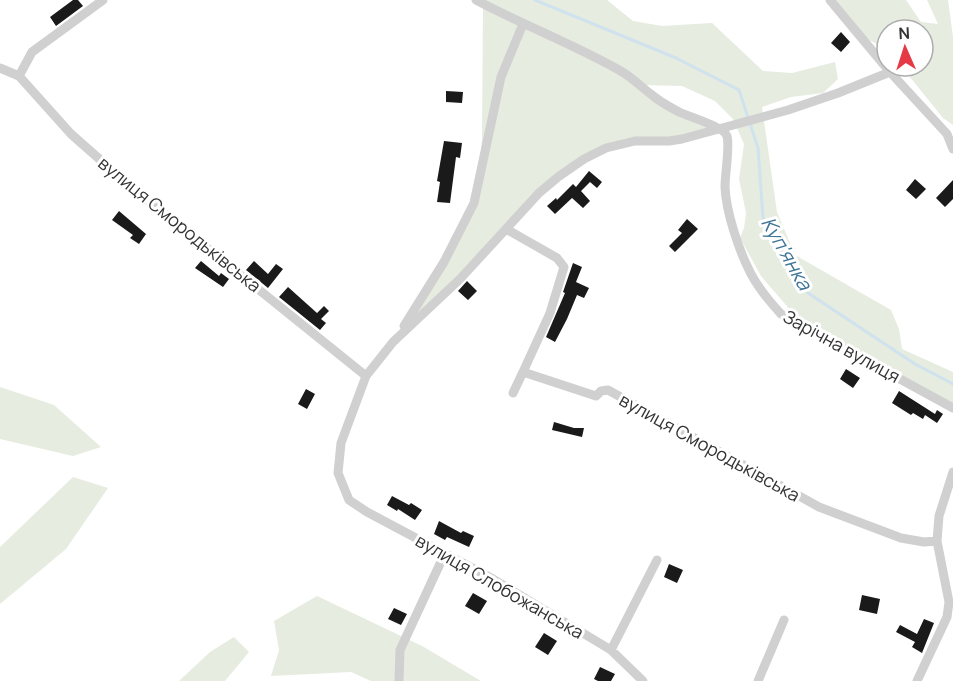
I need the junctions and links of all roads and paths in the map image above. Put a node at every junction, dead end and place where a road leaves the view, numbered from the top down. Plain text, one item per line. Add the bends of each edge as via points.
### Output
1 (104, 0) edge
2 (476, 0) edge
3 (830, 0) edge
4 (496, 5) edge
5 (523, 24) junction
6 (875, 53) edge
7 (0, 68) edge
8 (19, 76) junction
9 (876, 78) edge
10 (897, 78) edge
11 (721, 128) junction
12 (950, 133) edge
13 (953, 149) edge
14 (506, 229) junction
15 (397, 338) junction
16 (523, 372) junction
17 (366, 376) junction
18 (513, 393) dead end
19 (953, 408) edge
20 (953, 472) edge
21 (937, 541) junction
22 (445, 553) junction
23 (657, 560) dead end
24 (784, 621) dead end
25 (611, 650) junction
26 (399, 681) edge
27 (644, 681) edge
28 (758, 681) edge
29 (917, 681) edge

1 - 8 street via 32,52
2 - 4 street
3 - 6 street
4 - 5 street
5 - 11 street via 621,71 682,113
5 - 15 street via 501,77 474,203 444,262
7 - 8 street, вулиця Смородьківська
8 - 17 street, вулиця Смородьківська via 71,134
9 - 11 street
10 - 12 street
11 - 14 street via 669,141 635,141 606,148 558,177
11 - 19 street, Зарічна вулиця via 727,136 728,205 750,273 765,296 781,314
12 - 13 street
14 - 15 street
14 - 16 street via 557,258 564,267 550,313
15 - 17 street
16 - 18 street
16 - 21 street, вулиця Смородьківська via 596,396 608,390 819,507 901,538
17 - 22 street, вулиця Слобожанська via 340,443 338,473 349,500
20 - 21 street via 939,516
21 - 29 street via 949,602 947,617
22 - 25 street, вулиця Слобожанська
22 - 26 street via 400,650
23 - 25 street
24 - 28 street
25 - 27 street, вулиця Слобожанська

